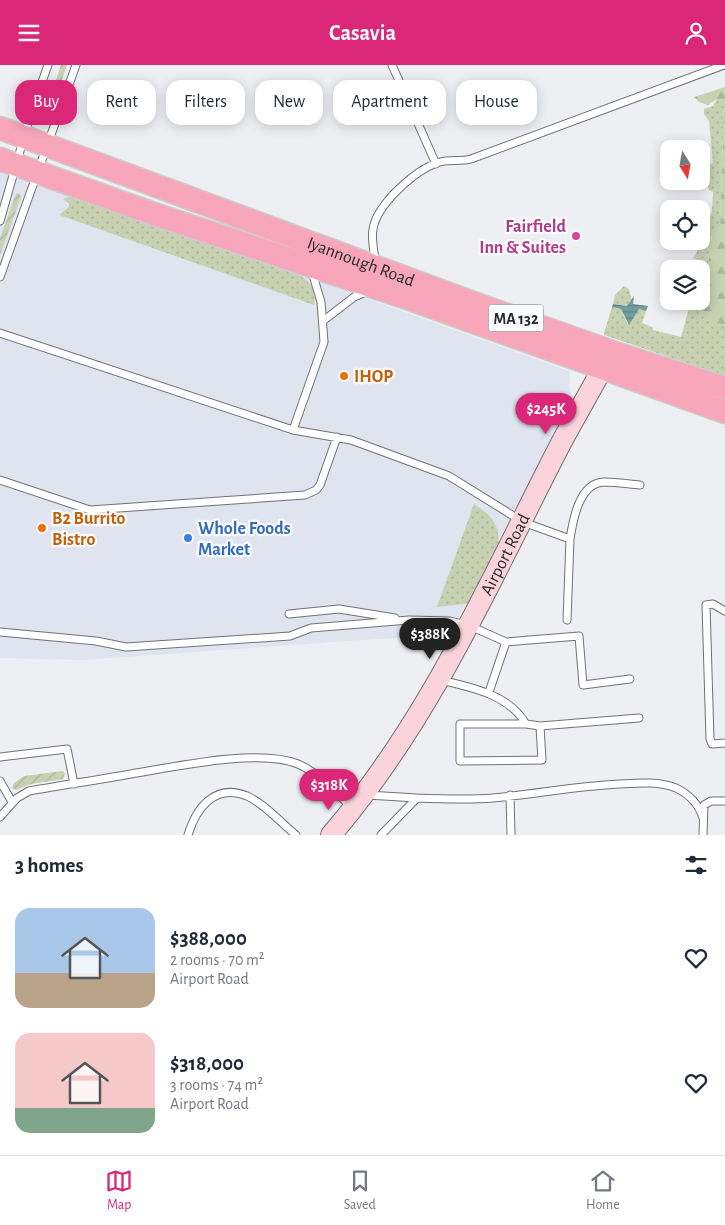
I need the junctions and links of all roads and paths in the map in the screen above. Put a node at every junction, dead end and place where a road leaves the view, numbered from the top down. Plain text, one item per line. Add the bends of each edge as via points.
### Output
1 (48, 65) edge
2 (76, 65) edge
3 (392, 65) edge
4 (724, 65) edge
5 (0, 128) edge
6 (25, 137) junction
7 (48, 145) junction
8 (8, 162) edge
9 (436, 164) junction
10 (37, 173) junction
11 (0, 221) edge
12 (376, 265) junction
13 (310, 267) junction
14 (0, 277) edge
15 (374, 288) junction
16 (323, 321) junction
17 (0, 333) edge
18 (603, 367) junction
19 (725, 388) edge
20 (725, 412) edge
21 (293, 431) junction
22 (338, 437) junction
23 (0, 480) edge
24 (640, 485) dead end
25 (523, 522) junction
26 (570, 539) junction
27 (725, 611) edge
28 (289, 614) dead end
29 (409, 620) junction
30 (567, 620) dead end
31 (470, 627) junction
32 (0, 632) edge
33 (506, 642) junction
34 (630, 679) dead end
35 (438, 680) junction
36 (489, 692) junction
37 (639, 718) dead end
38 (526, 724) junction
39 (540, 726) junction
40 (725, 743) edge
41 (0, 757) edge
42 (0, 781) edge
43 (74, 784) junction
44 (510, 795) junction
45 (417, 798) junction
46 (725, 801) edge
47 (12, 802) junction
48 (359, 802) junction
49 (0, 817) edge
50 (703, 818) junction
51 (188, 835) edge
52 (296, 835) edge
53 (332, 835) edge
54 (381, 835) edge
55 (511, 835) edge
56 (703, 835) edge

1 - 6 lane
2 - 7 lane
3 - 9 lane
4 - 9 lane via 471,159
5 - 6 main road, Iyannough Road / MA 132
6 - 7 main road, Iyannough Road / MA 132
6 - 8 lane
7 - 10 lane
7 - 12 main road, Iyannough Road / MA 132
8 - 10 main road, Iyannough Road / MA 132
8 - 11 lane
9 - 12 lane via 403,185 380,211 372,230
10 - 13 main road, Iyannough Road / MA 132
10 - 14 lane
12 - 19 main road, Iyannough Road / MA 132 via 618,354
13 - 15 main road, Iyannough Road / MA 132
13 - 16 lane via 321,302
15 - 16 lane via 354,297
15 - 18 main road, Iyannough Road / MA 132
16 - 21 lane via 324,342
17 - 21 lane
18 - 20 main road, Iyannough Road / MA 132
18 - 25 street, Airport Road
21 - 22 lane
22 - 23 lane via 320,485 305,495 90,510
22 - 25 lane via 449,476
24 - 26 lane via 603,482 592,486 578,504
25 - 26 lane
25 - 31 street, Airport Road
26 - 30 lane
27 - 40 lane via 713,604 706,605 710,739 712,744
28 - 29 lane via 339,609
29 - 31 lane via 450,621
29 - 32 lane via 311,628 290,636 130,647
31 - 33 lane
31 - 35 street, Airport Road
33 - 34 lane via 579,636 583,685
33 - 36 lane
35 - 36 lane
35 - 48 street, Airport Road via 389,762
36 - 38 lane via 519,713
37 - 39 lane
38 - 39 lane
38 - 39 lane via 460,724 460,761 542,760
41 - 43 lane via 67,749
42 - 47 lane
43 - 47 lane via 26,792
43 - 48 lane via 208,762 278,759 297,763
44 - 45 lane via 465,799
44 - 50 lane via 575,786 659,783 676,788 691,798
44 - 55 lane
45 - 48 lane
45 - 54 lane
46 - 50 lane via 706,803
47 - 49 lane
48 - 53 street, Airport Road
50 - 56 lane
51 - 52 lane via 195,814 204,803 216,796 234,793 247,796

